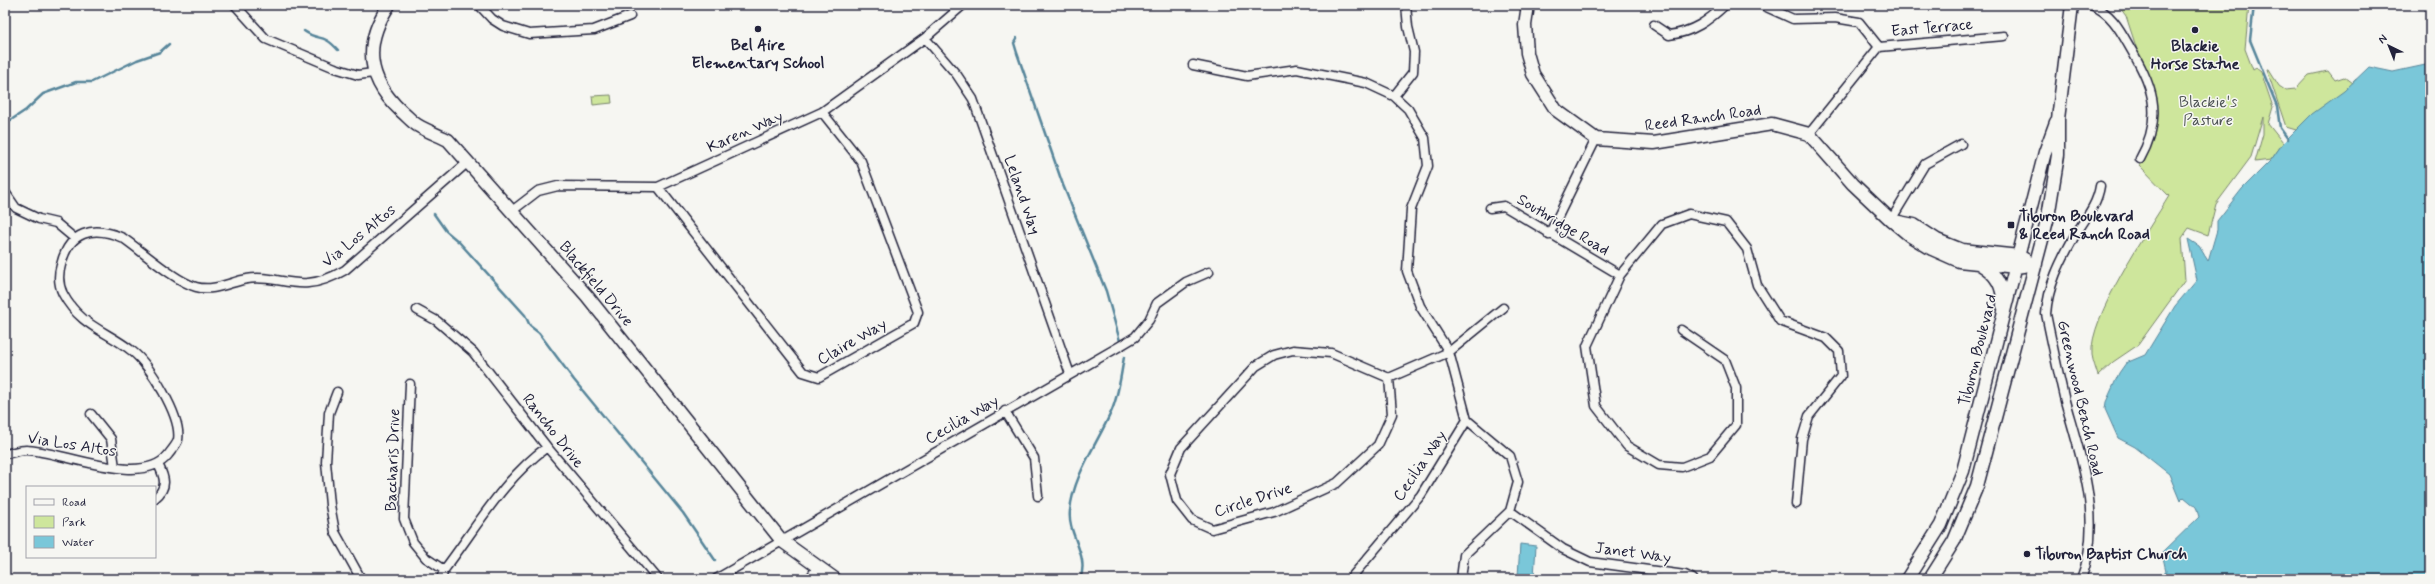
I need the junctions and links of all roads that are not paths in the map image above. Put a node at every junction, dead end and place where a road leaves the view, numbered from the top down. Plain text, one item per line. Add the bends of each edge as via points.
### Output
1 (235, 5) edge
2 (389, 5) edge
3 (480, 5) edge
4 (963, 5) edge
5 (1406, 5) edge
6 (1528, 5) edge
7 (1725, 5) edge
8 (1762, 5) edge
9 (2072, 5) edge
10 (2091, 5) edge
11 (630, 16) dead end
12 (1654, 25) dead end
13 (2004, 36) dead end
14 (924, 38) junction
15 (1879, 48) junction
16 (1193, 65) dead end
17 (373, 74) junction
18 (1394, 96) junction
19 (822, 112) junction
20 (2058, 119) junction
21 (1809, 134) junction
22 (1596, 139) junction
23 (1961, 144) dead end
24 (2140, 159) dead end
25 (468, 162) junction
26 (2100, 186) dead end
27 (658, 187) junction
28 (5, 192) edge
29 (1490, 208) dead end
30 (512, 211) junction
31 (1891, 220) junction
32 (1549, 235) junction
33 (74, 238) junction
34 (2017, 262) junction
35 (1978, 263) junction
36 (2036, 264) junction
37 (1209, 272) dead end
38 (1620, 275) junction
39 (1503, 308) dead end
40 (417, 310) dead end
41 (2002, 321) junction
42 (1681, 330) dead end
43 (1449, 352) junction
44 (1070, 374) junction
45 (1389, 378) junction
46 (410, 384) dead end
47 (338, 392) dead end
48 (1005, 412) junction
49 (91, 414) dead end
50 (1467, 420) junction
51 (547, 447) junction
52 (5, 454) edge
53 (158, 464) junction
54 (115, 467) junction
55 (1038, 496) dead end
56 (156, 497) edge
57 (1796, 504) dead end
58 (1510, 511) junction
59 (782, 541) junction
60 (818, 567) junction
61 (444, 570) junction
62 (361, 579) edge
63 (441, 579) edge
64 (658, 579) edge
65 (716, 579) edge
66 (809, 579) edge
67 (835, 579) edge
68 (1350, 579) edge
69 (1461, 579) edge
70 (1693, 579) edge
71 (1907, 579) edge
72 (1930, 579) edge
73 (2081, 579) edge

1 - 17 street via 266,39 335,68 358,75
2 - 17 street, Blackfield Drive via 374,35 371,54
3 - 11 street via 492,19 503,26 529,34 594,30
4 - 14 street, Karen Way
5 - 18 street via 1414,52 1413,72
6 - 22 street via 1526,48 1533,74 1556,110
7 - 12 street via 1708,22 1683,33 1669,35
8 - 15 street via 1793,19 1835,18 1859,22
9 - 20 street, Tiburon Boulevard
10 - 24 street via 2113,19 2150,84 2154,119 2149,142
13 - 15 street, East Terrace
14 - 19 street, Karen Way
14 - 44 street, Leland Way via 957,75 973,99
15 - 21 street, East Terrace
16 - 18 street, Cecilia Way via 1248,76 1297,68 1366,83
17 - 25 street, Blackfield Drive via 390,100 417,125 448,140
18 - 43 street, Cecilia Way via 1408,109 1425,138 1428,166 1411,209 1407,270 1420,306
19 - 27 street, Karen Way
19 - 27 street, Claire Way via 861,161 918,312 914,323 819,377 803,372
20 - 34 street, Tiburon Boulevard via 2045,152
20 - 36 street, Tiburon Boulevard via 2059,148 2055,177
21 - 22 street, Reed Ranch Road via 1772,124 1654,143
21 - 31 street via 1853,184
22 - 32 street
23 - 31 street via 1925,164
25 - 30 street, Blackfield Drive
25 - 33 street, Via Los Altos via 344,270 330,278 306,283 272,278 247,279 209,289 196,287 182,281 113,233 88,232
26 - 73 street, Greenwood Beach Road via 2098,196 2052,282 2046,314 2089,498 2091,536 2089,554
27 - 30 street, Karen Way via 558,186 538,191
28 - 33 street via 16,208 39,219 56,223
29 - 32 street, Southridge Road via 1504,206
30 - 59 street, Blackfield Drive via 587,296
31 - 34 street via 1914,225 1937,240 1962,250
31 - 35 street via 1932,249 1959,261
32 - 38 street, Southridge Road
33 - 53 street via 63,255 58,276 63,293 75,312 97,330 132,351 145,364 177,420 178,440 168,456
34 - 35 street
34 - 36 street
34 - 41 street, Tiburon Boulevard
35 - 41 street via 1990,270 2000,284
36 - 72 street, Tiburon Boulevard via 1977,486 1954,541
37 - 44 street, Cecilia Way via 1186,282 1157,303 1149,320 1134,337
38 - 42 street via 1587,346 1596,406 1627,446 1659,465 1682,467 1710,456 1736,425 1736,388 1725,360
38 - 57 street via 1662,224 1689,214 1726,222 1747,249 1757,285 1780,321 1826,338 1839,351 1841,376 1809,416 1802,439
39 - 43 street
40 - 51 street, Rancho Drive via 437,321 472,352
41 - 71 street, Tiburon Boulevard via 1972,440 1956,489 1931,542
43 - 45 street
43 - 50 street, Cecilia Way
44 - 48 street, Cecilia Way
45 - 45 street, Circle Drive via 1331,352 1293,350 1274,355 1256,366 1181,448 1170,474 1177,501 1192,520 1212,529 1274,512 1337,483 1378,445 1392,414
46 - 61 street, Baccharis Drive via 404,519 413,542 426,558
47 - 62 street via 329,413 326,462 330,505 335,532
48 - 55 street via 1034,458
48 - 59 street, Cecilia Way
49 - 54 street via 111,439
50 - 58 street via 1510,456 1518,482
50 - 68 street, Cecilia Way via 1420,495
51 - 61 street via 530,459 512,479
51 - 64 street, Rancho Drive
52 - 54 street, Via Los Altos via 26,450
53 - 54 street, Via Los Altos via 140,468
53 - 56 street via 165,478 165,486
58 - 69 street via 1464,555
58 - 70 street, Janet Way via 1563,549 1590,562 1685,575
59 - 60 street, Blackfield Drive
59 - 65 street, Cecilia Way
60 - 66 street
60 - 67 street, Blackfield Drive
61 - 63 street

